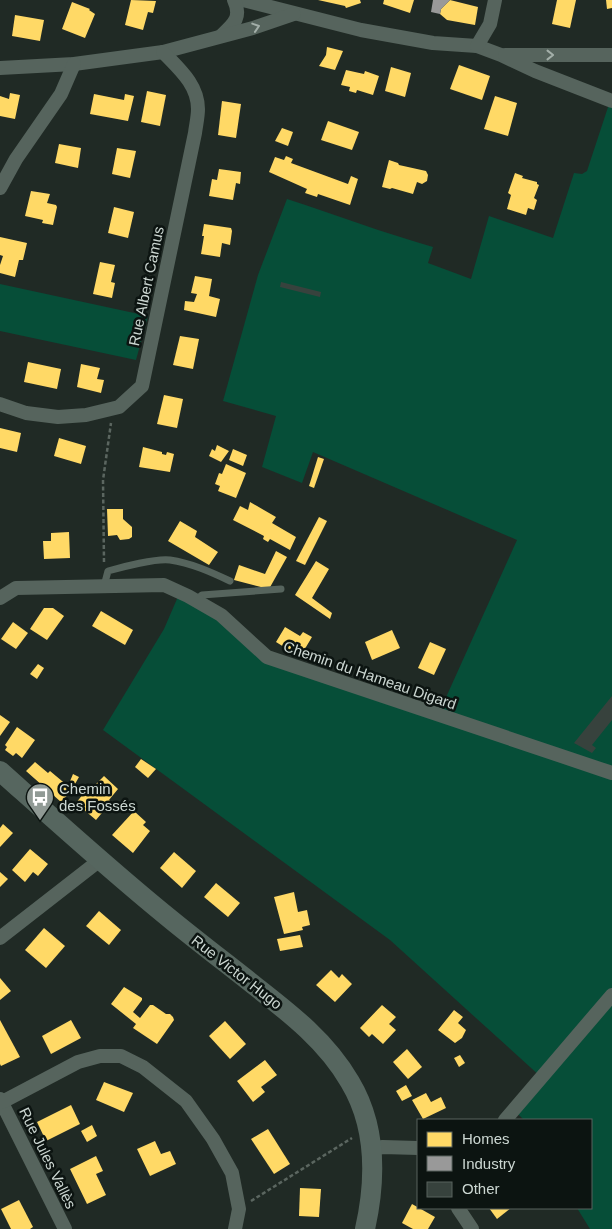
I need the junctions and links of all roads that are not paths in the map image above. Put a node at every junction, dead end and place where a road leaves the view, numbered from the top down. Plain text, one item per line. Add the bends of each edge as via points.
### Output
1 (234, 0) edge
2 (243, 0) edge
3 (495, 0) edge
4 (294, 14) junction
5 (219, 38) junction
6 (477, 46) junction
7 (163, 52) junction
8 (501, 55) junction
9 (612, 55) edge
10 (74, 64) junction
11 (0, 68) edge
12 (612, 102) edge
13 (0, 188) edge
14 (0, 404) edge
15 (230, 581) dead end
16 (104, 586) junction
17 (281, 589) dead end
18 (0, 598) edge
19 (196, 600) junction
20 (0, 771) edge
21 (612, 772) edge
22 (100, 860) junction
23 (0, 938) edge
24 (612, 995) edge
25 (1, 1100) edge
26 (505, 1119) edge
27 (417, 1148) edge
28 (372, 1149) junction
29 (459, 1209) edge
30 (64, 1229) edge
31 (235, 1229) edge
32 (365, 1229) edge
33 (472, 1229) edge

1 - 5 street via 237,8 235,23
2 - 4 street
3 - 6 street via 490,24
5 -> 4 street
4 - 6 street via 415,40
5 - 7 street
6 - 8 street
7 - 10 street
7 - 14 street, Rue Albert Camus via 187,78 198,108 142,386 119,407 86,415 58,417 26,413
8 -> 9 street
8 - 12 street
10 - 11 street
10 - 13 street via 61,94
15 - 16 lane via 204,569 168,559 108,571
16 - 18 street, Chemin du Hameau Digard via 16,588
16 - 19 street, Chemin du Hameau Digard via 164,585
17 - 19 lane via 202,595
19 - 21 street, Chemin du Hameau Digard via 221,615 267,657
20 - 22 main road, Rue Victor Hugo
22 - 23 street
22 - 28 main road, Rue Victor Hugo via 293,1016 330,1052 361,1104
24 - 26 street
25 - 30 street, Rue Jules Vallès
25 - 31 street, Rue Jules Vallès via 78,1062 100,1056 121,1056 143,1067 186,1101 213,1139 232,1173 239,1209
27 - 28 street
28 - 32 main road, Rue Victor Hugo via 373,1185
29 - 33 street

